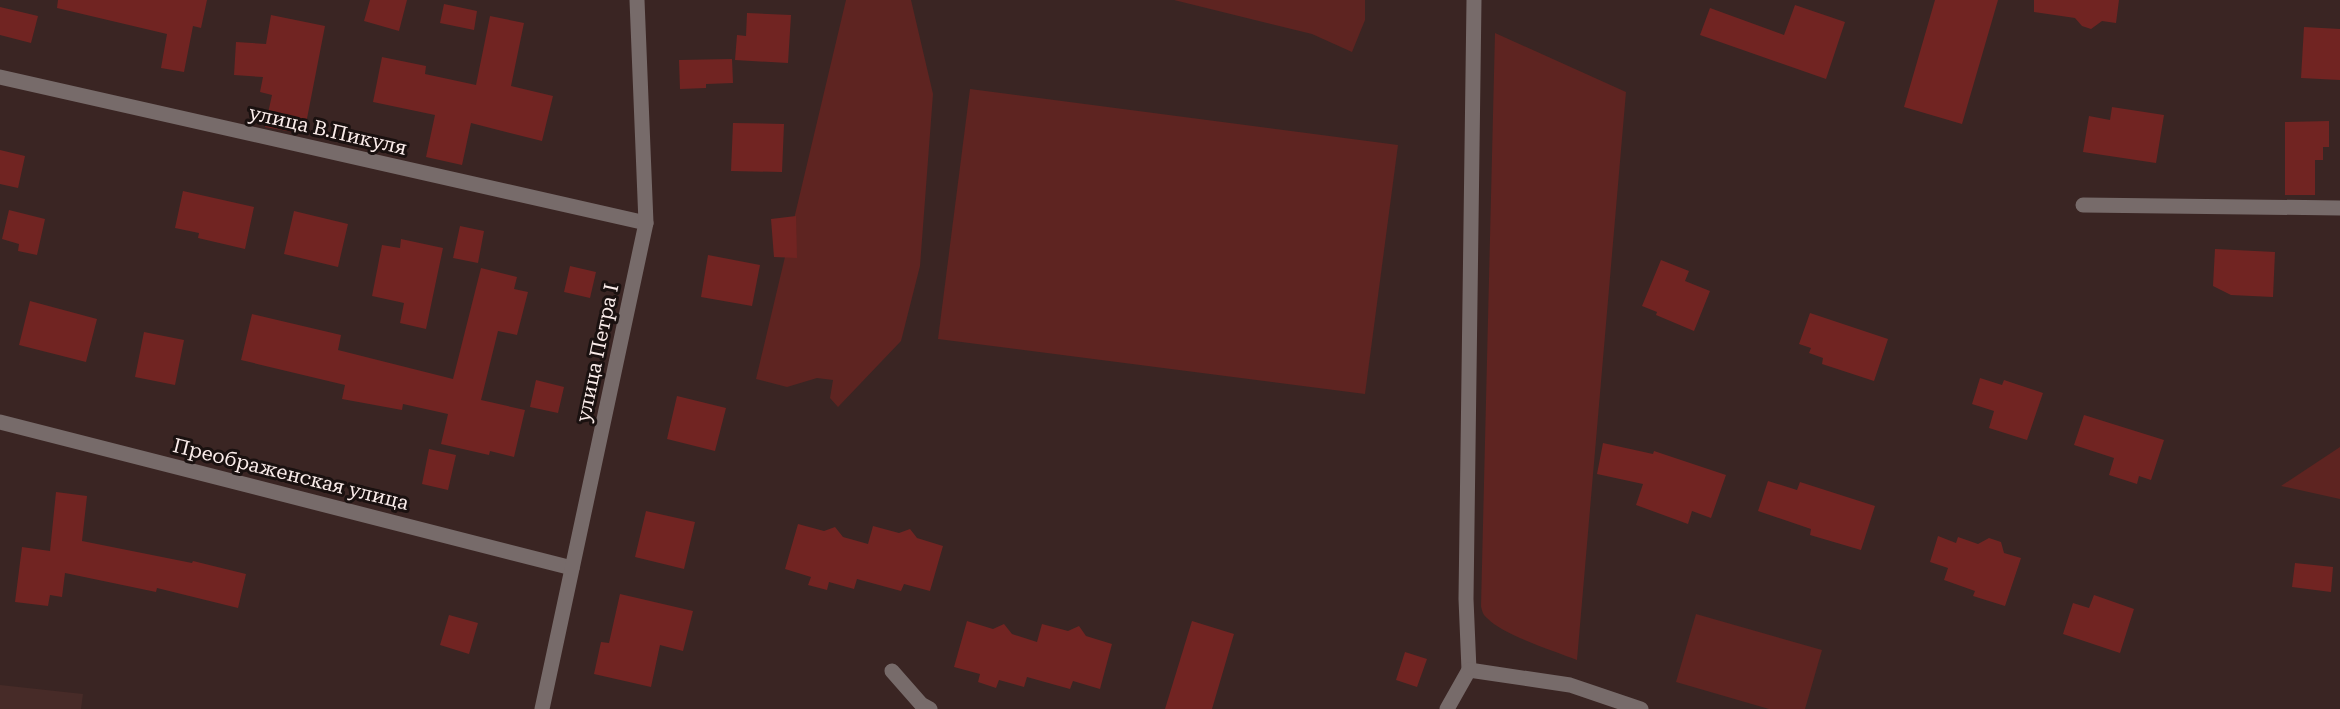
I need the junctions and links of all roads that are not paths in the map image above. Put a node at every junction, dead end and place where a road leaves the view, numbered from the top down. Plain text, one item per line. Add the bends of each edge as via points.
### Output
1 (637, 0) edge
2 (1474, 0) edge
3 (0, 77) edge
4 (2083, 205) dead end
5 (2340, 208) edge
6 (646, 224) junction
7 (0, 422) edge
8 (572, 568) junction
9 (1469, 670) junction
10 (892, 671) dead end
11 (542, 709) edge
12 (930, 709) edge
13 (1447, 709) edge
14 (1641, 709) edge

1 - 6 street, улица Петра I
2 - 9 street via 1466,599
3 - 6 street, улица В.Пикуля
4 - 5 street
6 - 8 street, улица Петра I
7 - 8 street, Преображенская улица
8 - 11 street, улица Петра I
9 - 13 street
9 - 14 street via 1570,685
10 - 12 street

